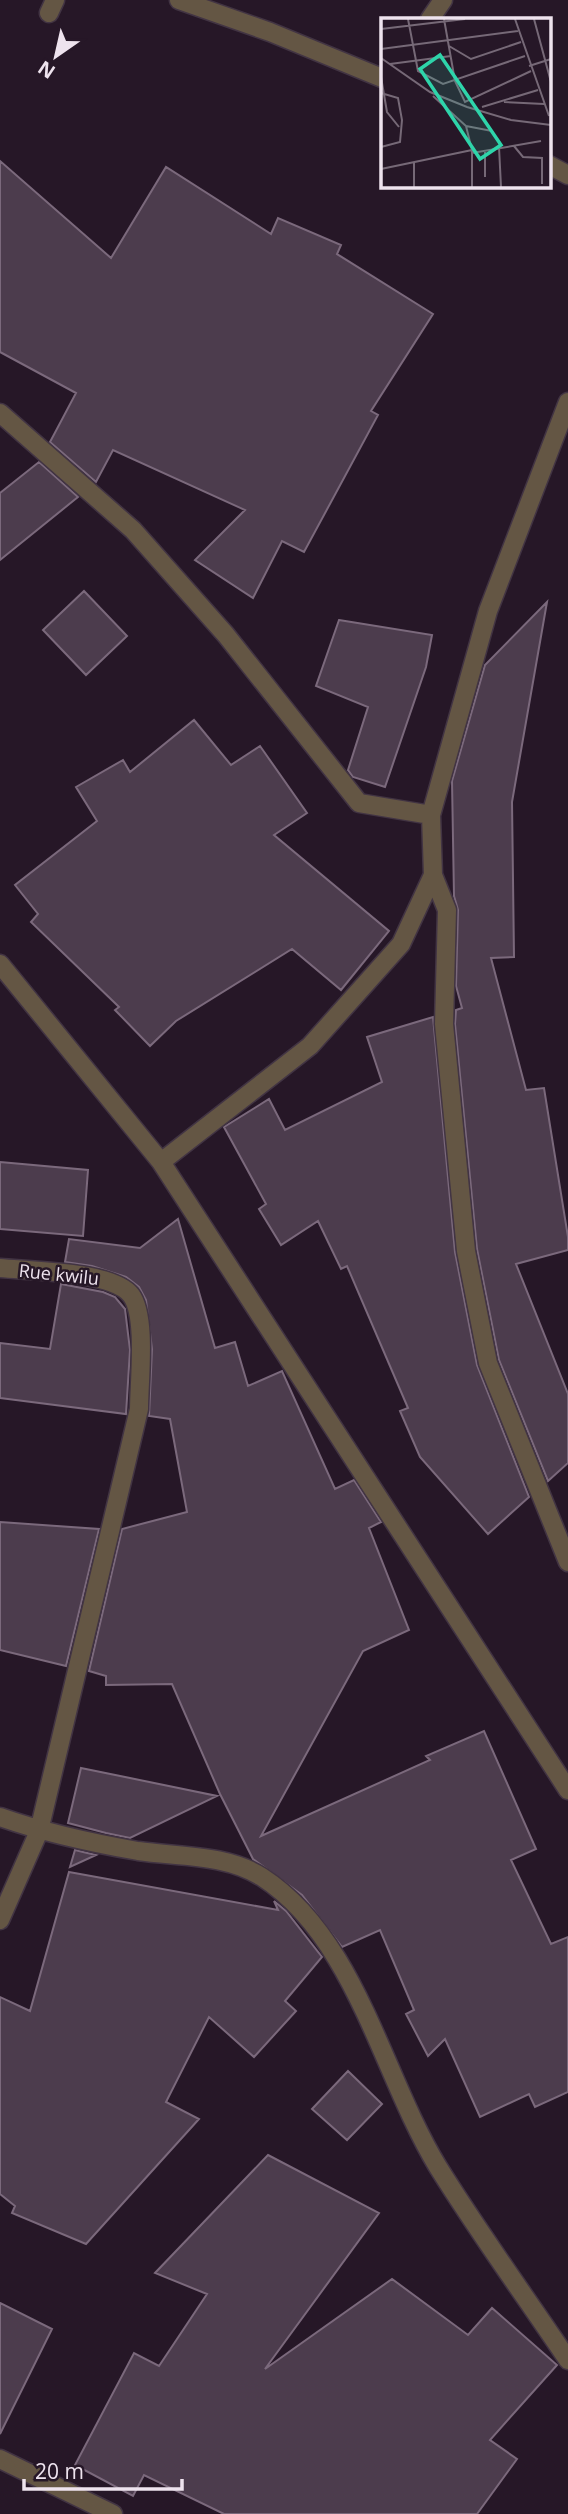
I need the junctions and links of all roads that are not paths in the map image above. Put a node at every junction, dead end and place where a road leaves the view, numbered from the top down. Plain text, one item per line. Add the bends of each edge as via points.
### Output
1 (180, 0) edge
2 (443, 0) edge
3 (431, 18) edge
4 (381, 77) edge
5 (550, 166) edge
6 (568, 175) edge
7 (568, 401) edge
8 (0, 413) edge
9 (431, 815) junction
10 (433, 875) junction
11 (0, 964) edge
12 (161, 1162) junction
13 (0, 1268) edge
14 (568, 1562) edge
15 (568, 1790) edge
16 (0, 1817) edge
17 (39, 1831) junction
18 (0, 1920) edge
19 (568, 2360) edge
20 (0, 2459) edge
21 (113, 2514) edge

1 - 4 street
2 - 3 street
5 - 6 street
7 - 9 street via 488,611
8 - 9 street via 133,530 226,635 359,803
9 - 10 street
10 - 12 street via 401,944 310,1046
10 - 14 street via 447,910 444,1024 466,1251 488,1363
11 - 12 street
12 - 15 street
13 - 17 street, Rue kwilu via 108,1280 131,1295 139,1318 139,1409
16 - 17 street
17 - 18 street, Rue kwilu
17 - 19 street via 139,1851 213,1859 261,1876 316,1924 437,2165
20 - 21 street

